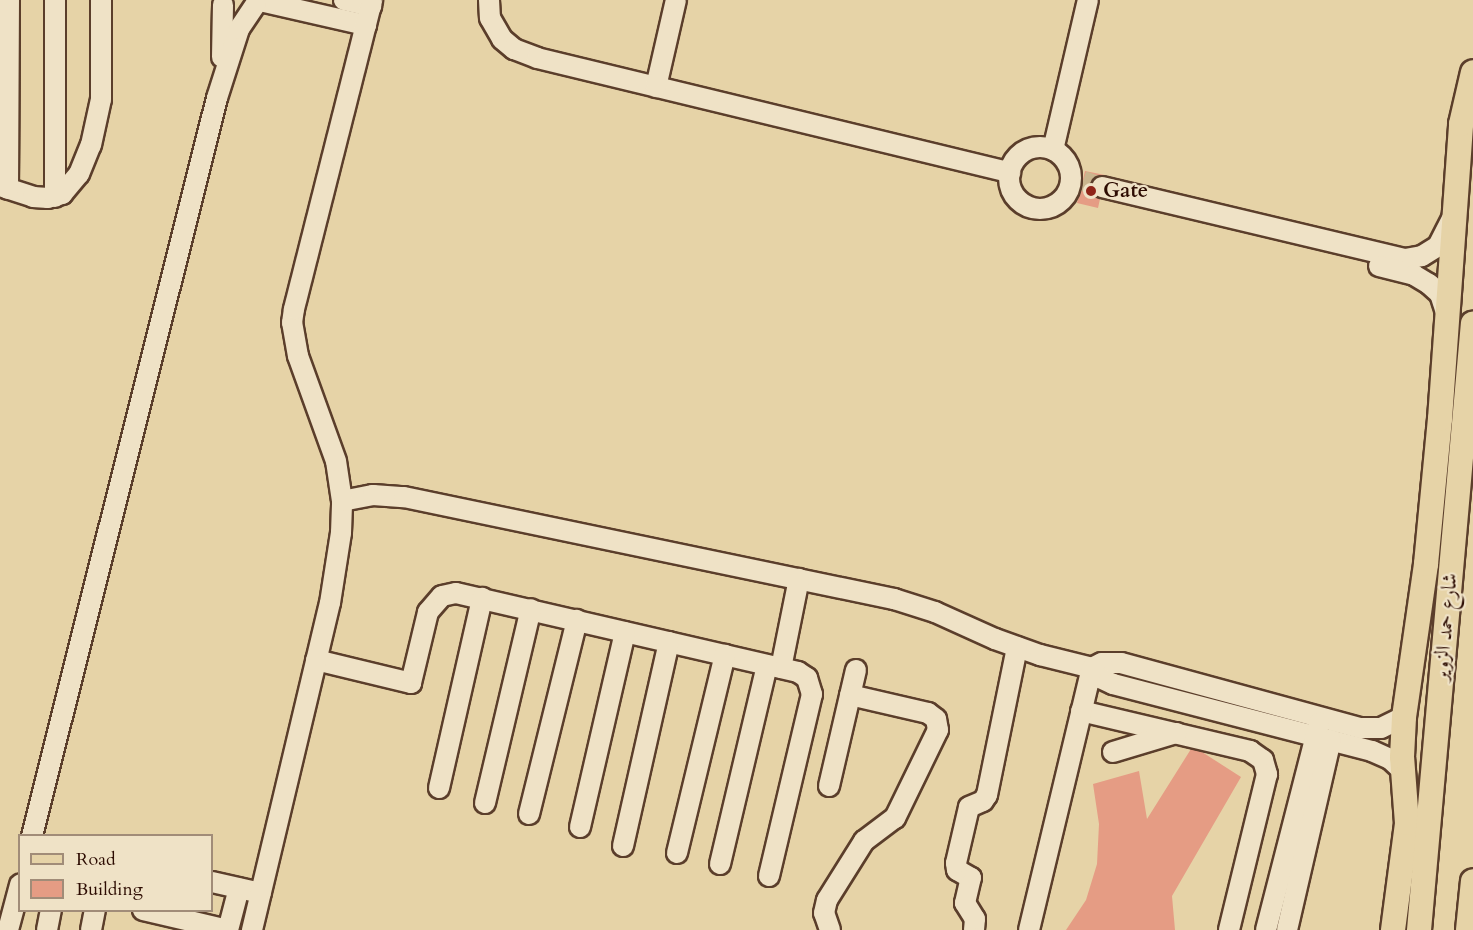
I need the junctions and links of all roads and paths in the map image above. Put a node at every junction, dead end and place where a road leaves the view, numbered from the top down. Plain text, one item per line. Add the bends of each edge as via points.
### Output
1 (9, 0) edge
2 (55, 0) edge
3 (101, 0) edge
4 (344, 0) edge
5 (489, 0) edge
6 (676, 0) edge
7 (1088, 0) edge
8 (221, 2) edge
9 (259, 2) edge
10 (370, 10) edge
11 (1473, 72) edge
12 (656, 87) junction
13 (217, 98) junction
14 (1053, 150) junction
15 (1010, 172) junction
16 (4, 188) edge
17 (55, 197) junction
18 (1455, 205) junction
19 (1448, 315) junction
20 (1473, 323) edge
21 (342, 501) junction
22 (799, 579) junction
23 (482, 598) junction
24 (531, 609) junction
25 (577, 620) junction
26 (625, 632) junction
27 (669, 642) junction
28 (1017, 648) junction
29 (725, 655) junction
30 (316, 660) junction
31 (774, 666) junction
32 (1092, 668) junction
33 (856, 670) dead end
34 (850, 695) junction
35 (1081, 711) junction
36 (1320, 717) junction
37 (1404, 717) junction
38 (1176, 733) junction
39 (1323, 738) junction
40 (1113, 752) dead end
41 (1403, 771) junction
42 (829, 786) dead end
43 (439, 788) dead end
44 (485, 803) dead end
45 (530, 814) dead end
46 (580, 827) dead end
47 (33, 834) edge
48 (623, 846) dead end
49 (678, 853) dead end
50 (720, 864) dead end
51 (769, 876) dead end
52 (1473, 881) edge
53 (213, 882) edge
54 (239, 888) junction
55 (18, 892) edge
56 (261, 893) junction
57 (50, 912) edge
58 (94, 912) edge
59 (149, 912) edge
60 (188, 925) edge
61 (8, 930) edge
62 (46, 930) edge
63 (90, 930) edge
64 (228, 930) edge
65 (252, 930) edge
66 (830, 930) edge
67 (974, 930) edge
68 (1029, 930) edge
69 (1229, 930) edge
70 (1266, 930) edge
71 (1287, 930) edge
72 (1394, 930) edge
73 (1419, 930) edge
74 (1468, 930) edge

1 - 16 street
2 - 17 street
3 - 17 street via 100,111 79,174 67,190
4 - 10 street
5 - 12 street via 493,26 514,49
6 - 12 street
7 - 14 street
8 - 9 street via 243,10
8 - 13 street via 224,30
9 - 10 street
9 - 13 street via 239,29
10 - 21 street via 292,323 298,356 336,461
11 - 18 main road via 1461,124
12 - 15 street
13 - 47 street
14 - 15 street via 1027,150
14 - 15 street via 1067,162 1075,186 1046,209 1024,206 1016,198 1010,188
16 - 17 street via 33,197
18 - 19 main road
18 - 19 street via 1448,232 1438,246 1422,256 1405,259 1101,193 1404,272 1435,288
19 - 37 main road via 1426,564
20 - 73 main road, شارع حمد الزوير
21 - 22 street via 373,495 404,497
21 - 30 street via 339,553
22 - 28 street via 915,605
22 - 31 street
23 - 24 street
23 - 30 street via 449,594 432,606 411,683
23 - 43 street
24 - 25 street
24 - 44 street
25 - 26 street
25 - 45 street
26 - 27 street
26 - 46 street
27 - 29 street
27 - 48 street
28 - 32 street
28 - 67 street via 987,795 967,811 956,863 960,872 971,878 965,903 975,919
29 - 31 street
29 - 49 street
30 - 56 street
31 - 50 street
31 - 51 street via 803,675 812,694
32 - 35 street
32 - 36 street via 1102,663 1121,663
32 - 39 street via 1100,678 1113,684
33 - 34 street
34 - 42 street
34 - 66 street via 928,713 936,719 938,729 895,818 864,842 827,900 824,913
35 - 38 street
35 - 68 street
36 - 37 street via 1371,729 1391,725
36 - 39 street
37 - 41 main road
38 - 40 street
38 - 69 street via 1255,753 1267,769
39 - 41 street via 1381,754
39 - 70 street
39 - 71 street
41 - 72 main road via 1407,823
52 - 74 main road
53 - 54 street
54 - 56 street
54 - 64 street
55 - 61 street
56 - 65 street
57 - 62 street
58 - 63 street
59 - 60 street
60 - 64 street

